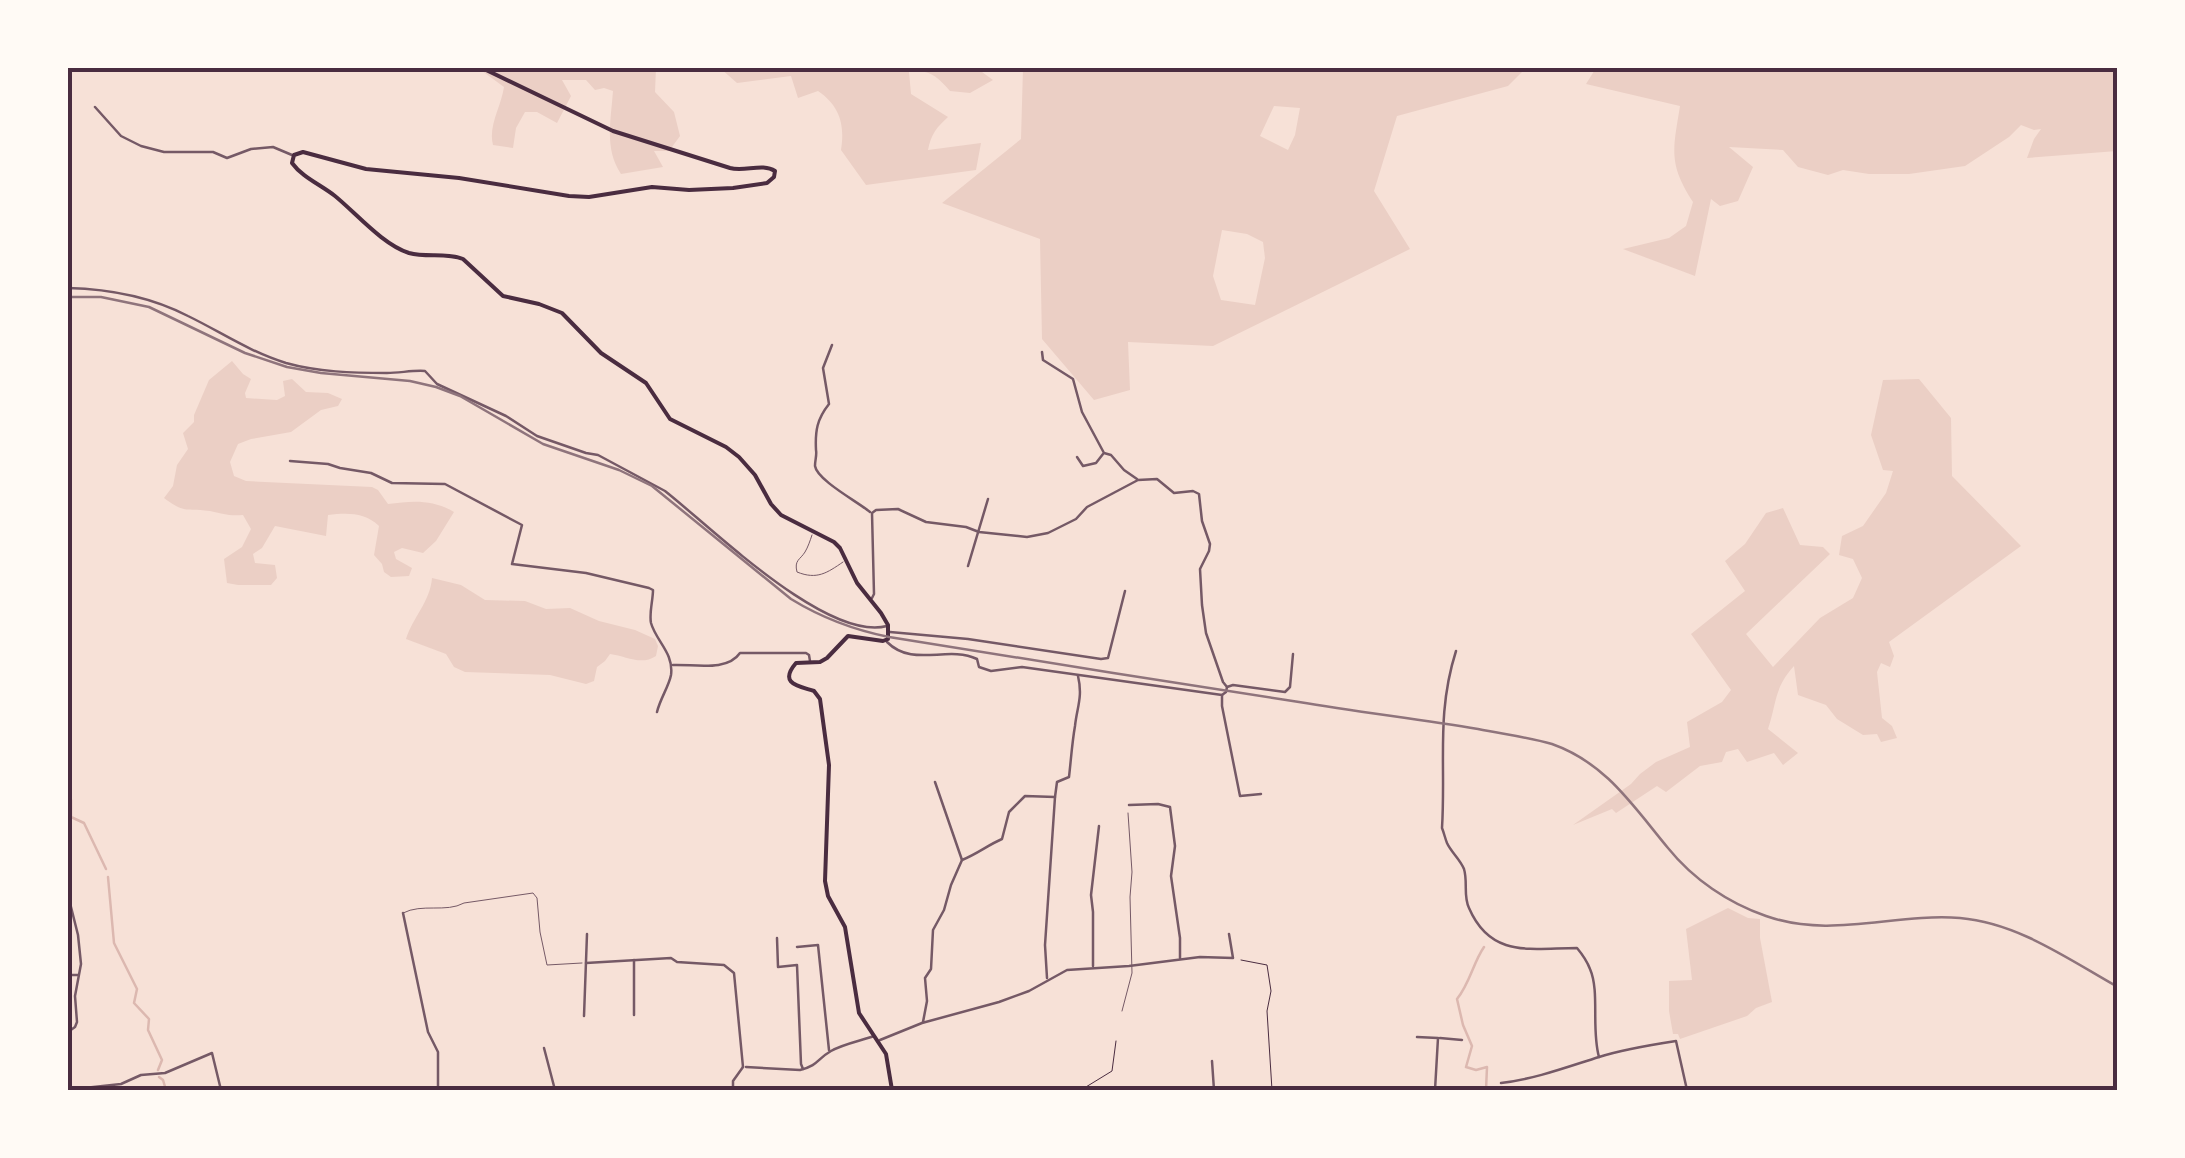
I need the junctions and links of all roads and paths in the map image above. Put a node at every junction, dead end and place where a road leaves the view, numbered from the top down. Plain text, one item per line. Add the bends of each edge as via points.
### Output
1 (482, 68) edge
2 (95, 107) dead end
3 (294, 155) junction
4 (68, 288) edge
5 (832, 345) dead end
6 (1042, 352) dead end
7 (1104, 452) junction
8 (1077, 457) dead end
9 (290, 461) dead end
10 (1138, 480) junction
11 (988, 498) dead end
12 (872, 513) junction
13 (813, 531) junction
14 (979, 532) junction
15 (846, 560) junction
16 (968, 566) dead end
17 (1125, 591) dead end
18 (871, 599) junction
19 (889, 629) junction
20 (886, 641) junction
21 (1456, 651) dead end
22 (1293, 654) dead end
23 (810, 662) junction
24 (670, 666) junction
25 (1078, 676) junction
26 (1227, 687) junction
27 (1222, 696) junction
28 (657, 712) dead end
29 (934, 782) dead end
30 (1261, 794) dead end
31 (1055, 797) junction
32 (1129, 805) dead end
33 (1128, 813) dead end
34 (1099, 826) dead end
35 (962, 860) junction
36 (68, 904) edge
37 (403, 912) joint
38 (586, 934) dead end
39 (1229, 934) dead end
40 (776, 938) dead end
41 (798, 947) dead end
42 (634, 958) junction
43 (1233, 958) junction
44 (1180, 960) junction
45 (586, 962) junction
46 (1132, 966) junction
47 (1092, 968) junction
48 (68, 975) edge
49 (78, 975) junction
50 (1048, 980) junction
51 (1122, 1011) dead end
52 (584, 1016) dead end
53 (634, 1016) dead end
54 (922, 1023) junction
55 (68, 1032) edge
56 (1417, 1037) dead end
57 (877, 1038) junction
58 (1438, 1038) junction
59 (1462, 1040) dead end
60 (1116, 1041) dead end
61 (544, 1048) dead end
62 (829, 1052) junction
63 (1599, 1056) junction
64 (1212, 1062) dead end
65 (743, 1067) junction
66 (803, 1068) junction
67 (1501, 1083) dead end
68 (68, 1086) edge
69 (222, 1090) edge
70 (438, 1090) edge
71 (555, 1090) edge
72 (733, 1090) edge
73 (892, 1090) edge
74 (1082, 1090) edge
75 (1214, 1090) edge
76 (1272, 1090) edge
77 (1435, 1090) edge
78 (1686, 1090) edge

1 - 3 main road via 613,131 730,168 770,168 774,178 733,188 652,187 579,197
2 - 3 street via 121,136 164,152 227,158 273,148
3 - 13 main road via 293,166 400,249 463,259 503,296 562,314 601,353 646,383 670,418 738,457 781,515
4 - 19 street via 138,297 298,366 425,371 437,384 537,436 598,455 651,482 802,602 860,627
5 - 12 street via 823,368 828,404 814,435 815,467
6 - 7 street via 1043,360 1073,379
7 - 8 street via 1096,464 1083,466
7 - 10 street
9 - 24 street via 371,473 392,483 444,484 522,525 512,564 650,588 650,621
10 - 14 street via 1048,532
10 - 26 street via 1158,479 1174,493 1199,494 1210,544 1200,569 1206,633
11 - 14 street
12 - 14 street via 898,509
12 - 18 street
13 - 15 main road via 834,542
13 - 15 lane via 797,572 820,576
14 - 16 street
15 - 18 main road
17 - 19 street via 1108,658 1102,660
18 - 19 main road
19 - 20 main road
20 - 23 main road via 848,636 827,658
20 - 25 street via 912,655 970,656 986,671 1016,667
21 - 63 street via 1442,715 1442,828 1465,872 1466,904 1485,933 1508,948 1578,948 1594,982
22 - 26 street via 1285,692
23 - 24 street via 806,653 740,653 716,666
23 - 57 main road via 796,663 790,678 820,699 829,765 828,896 846,927 859,1013
24 - 28 street
25 - 27 street
25 - 31 street via 1069,777 1057,782
26 - 27 street
27 - 30 street via 1240,796
29 - 35 street
31 - 35 street via 1025,796 1010,812 1002,839
31 - 50 street
32 - 44 street via 1170,807
33 - 46 lane
34 - 47 street
35 - 54 street via 933,930
36 - 49 street via 81,956
37 - 45 lane via 533,893 546,965
37 - 70 street via 438,1052
38 - 45 street
39 - 43 street
40 - 66 street via 778,967 797,965
41 - 62 street via 818,945
42 - 45 street
42 - 53 street
42 - 65 street via 724,965 734,973
43 - 44 street
43 - 76 path via 1267,965
44 - 46 street
45 - 52 street
46 - 47 street
46 - 51 lane
47 - 50 street
48 - 49 street
49 - 55 street via 78,1022
50 - 54 street
54 - 57 street
56 - 58 street
57 - 62 street
57 - 73 main road
58 - 59 street
58 - 77 street
60 - 74 path via 1112,1070
61 - 71 street
62 - 66 street
63 - 67 street
63 - 78 street via 1676,1041
64 - 75 street
65 - 66 street
65 - 72 street
68 - 69 street via 121,1084 212,1053

